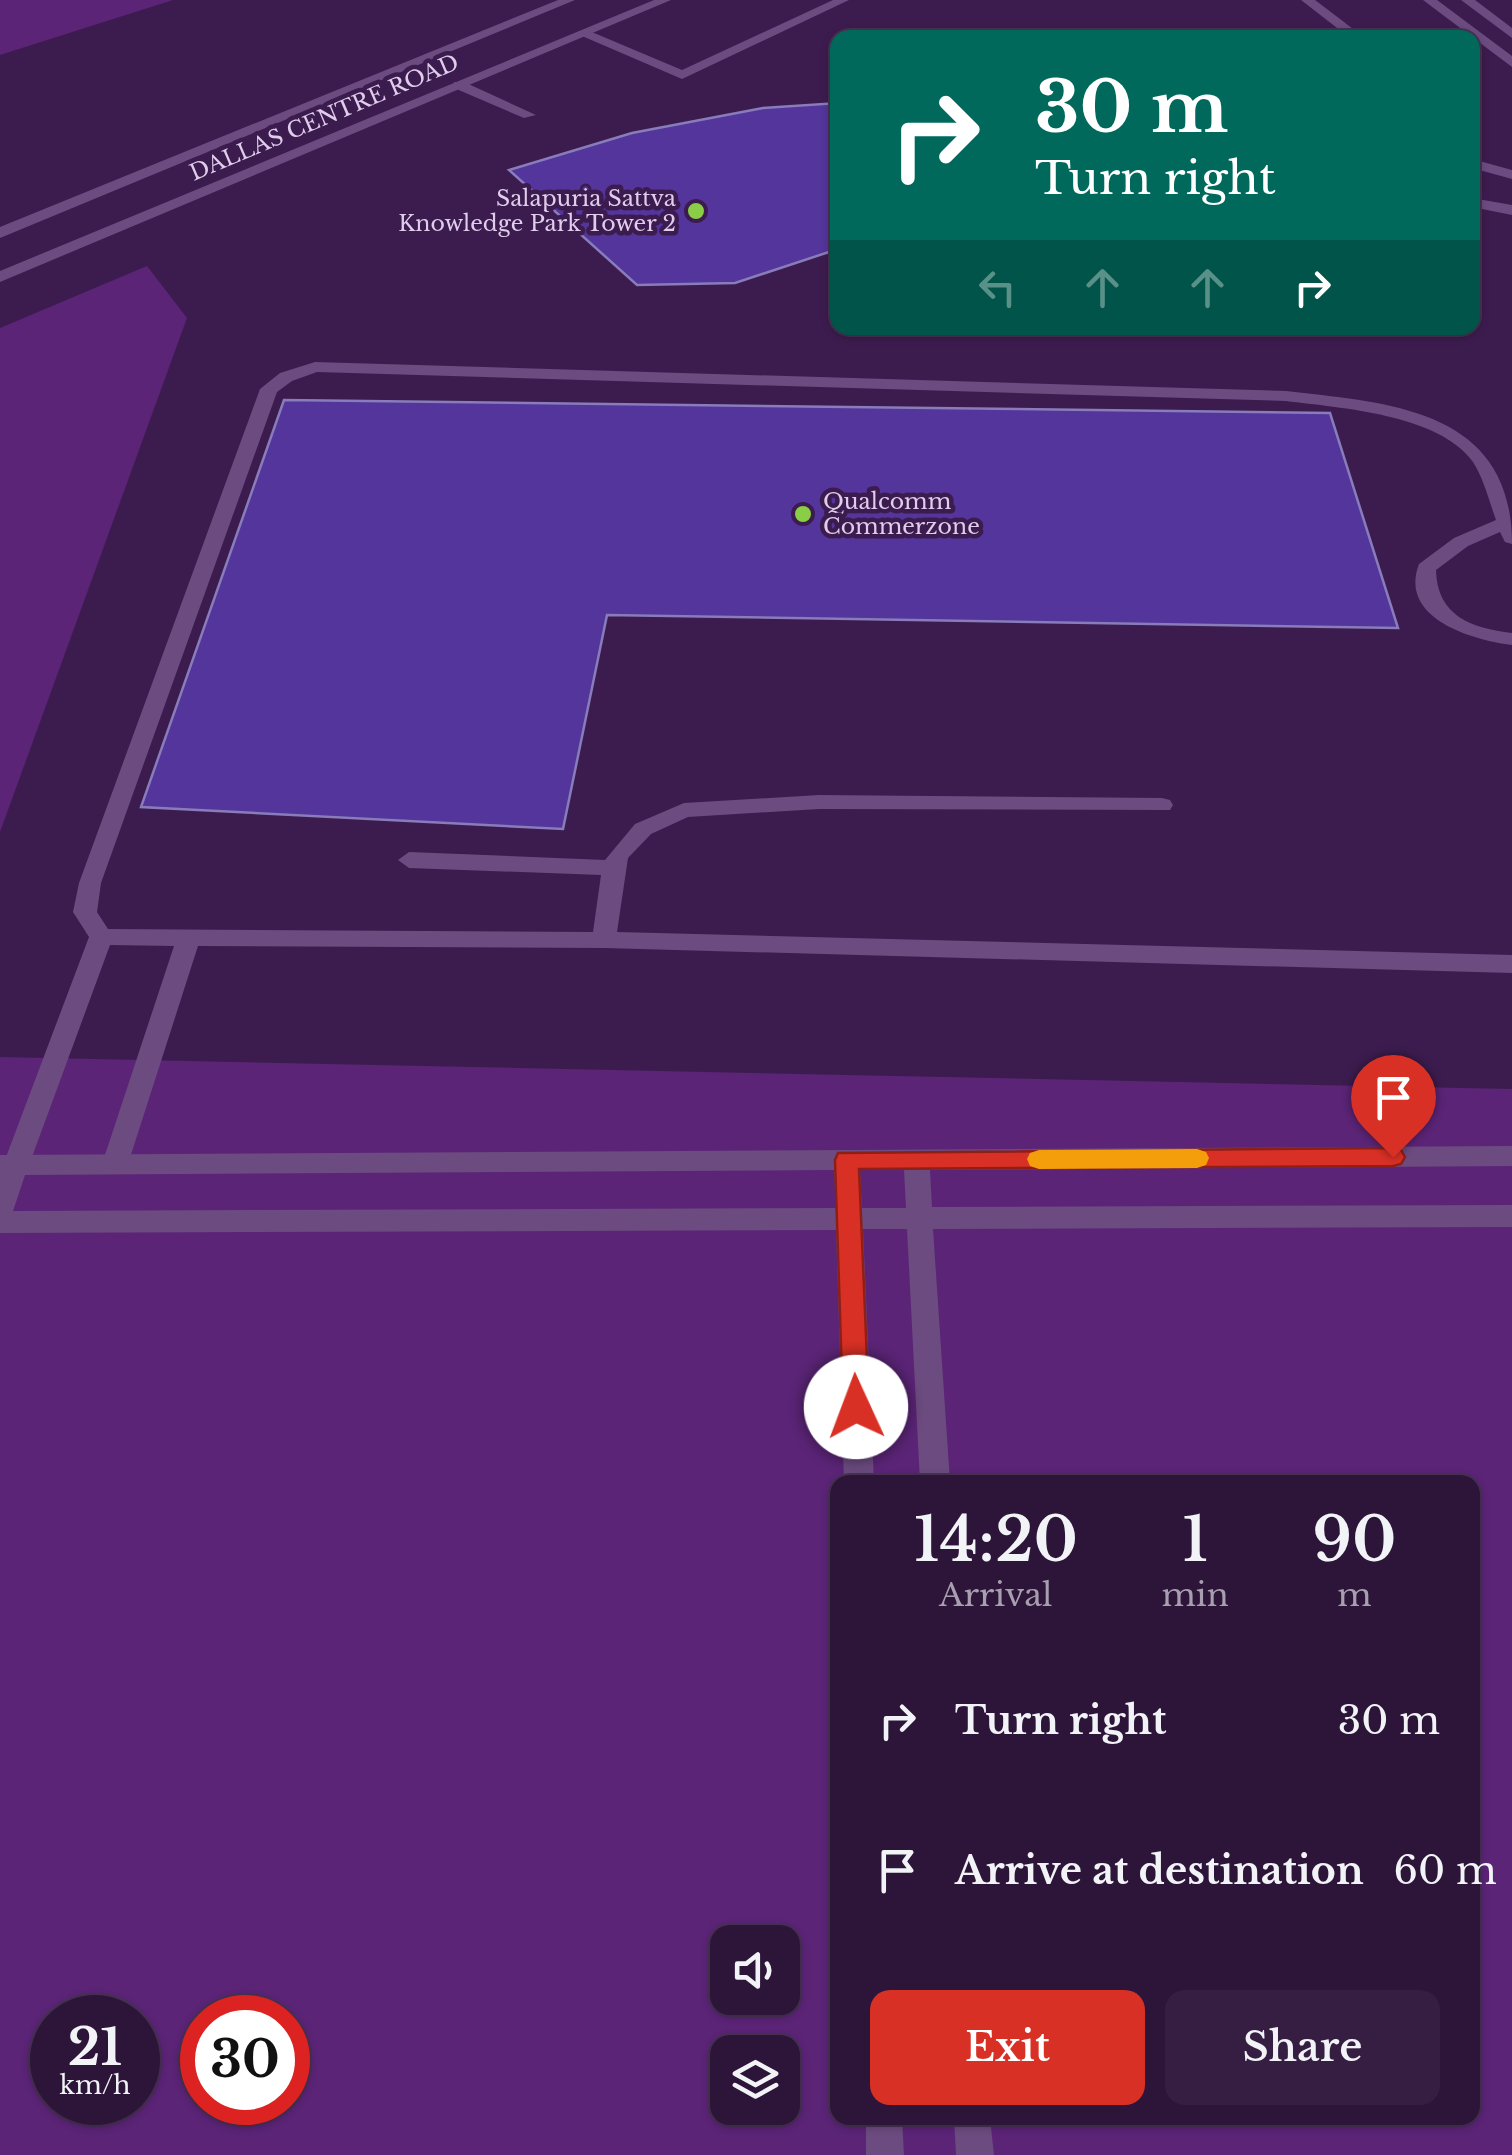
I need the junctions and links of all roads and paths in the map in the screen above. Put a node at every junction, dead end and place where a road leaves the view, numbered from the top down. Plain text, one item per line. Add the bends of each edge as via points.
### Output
1 (569, 0) edge
2 (843, 0) edge
3 (1307, 0) edge
4 (1429, 0) edge
5 (1466, 0) edge
6 (652, 2) edge
7 (586, 6) dead end
8 (602, 13) dead end
9 (618, 19) junction
10 (1349, 30) edge
11 (1469, 30) edge
12 (582, 34) junction
13 (1512, 34) edge
14 (1480, 39) edge
15 (1512, 63) edge
16 (458, 85) junction
17 (529, 114) dead end
18 (1480, 166) edge
19 (1512, 175) edge
20 (1480, 204) edge
21 (1512, 210) edge
22 (0, 233) edge
23 (0, 277) edge
24 (1509, 530) edge
25 (1512, 640) edge
26 (1162, 805) dead end
27 (409, 860) dead end
28 (613, 868) junction
29 (100, 937) junction
30 (188, 940) junction
31 (604, 940) junction
32 (1512, 964) edge
33 (1512, 1156) edge
34 (846, 1160) junction
35 (916, 1160) junction
36 (115, 1164) junction
37 (8, 1165) edge
38 (0, 1210) edge
39 (1512, 1216) edge
40 (848, 1218) junction
41 (919, 1218) junction
42 (0, 1222) edge
43 (859, 1475) edge
44 (935, 1475) edge
45 (884, 2125) edge
46 (973, 2125) edge
47 (885, 2155) edge
48 (975, 2155) edge

1 - 7 street
1 - 22 street, DALLAS CENTRE ROAD
2 - 12 street via 682,75
3 - 10 street
4 - 11 street
5 - 13 street
6 - 9 street, DALLAS CENTRE ROAD
8 - 9 street
9 - 12 street, DALLAS CENTRE ROAD
12 - 16 street, DALLAS CENTRE ROAD
14 - 15 street
16 - 17 street
16 - 23 street, DALLAS CENTRE ROAD
18 - 19 street
20 - 21 street
24 - 25 street via 1461,542 1426,568 1424,590 1438,613 1478,636
24 - 29 street via 1479,457 1458,440 1392,412 1326,400 315,366 269,389 90,883 85,912
26 - 28 street via 818,802 684,810 643,828
27 - 28 street
28 - 31 street
29 - 30 street
29 - 37 street
30 - 31 street
30 - 36 street
31 - 32 street
33 - 35 street
34 - 35 street
34 - 36 street
34 - 40 street
35 - 41 street
36 - 37 street
37 - 38 street
39 - 41 street
40 - 41 street
40 - 42 street
40 - 43 street
41 - 44 street
45 - 47 street
46 - 48 street

